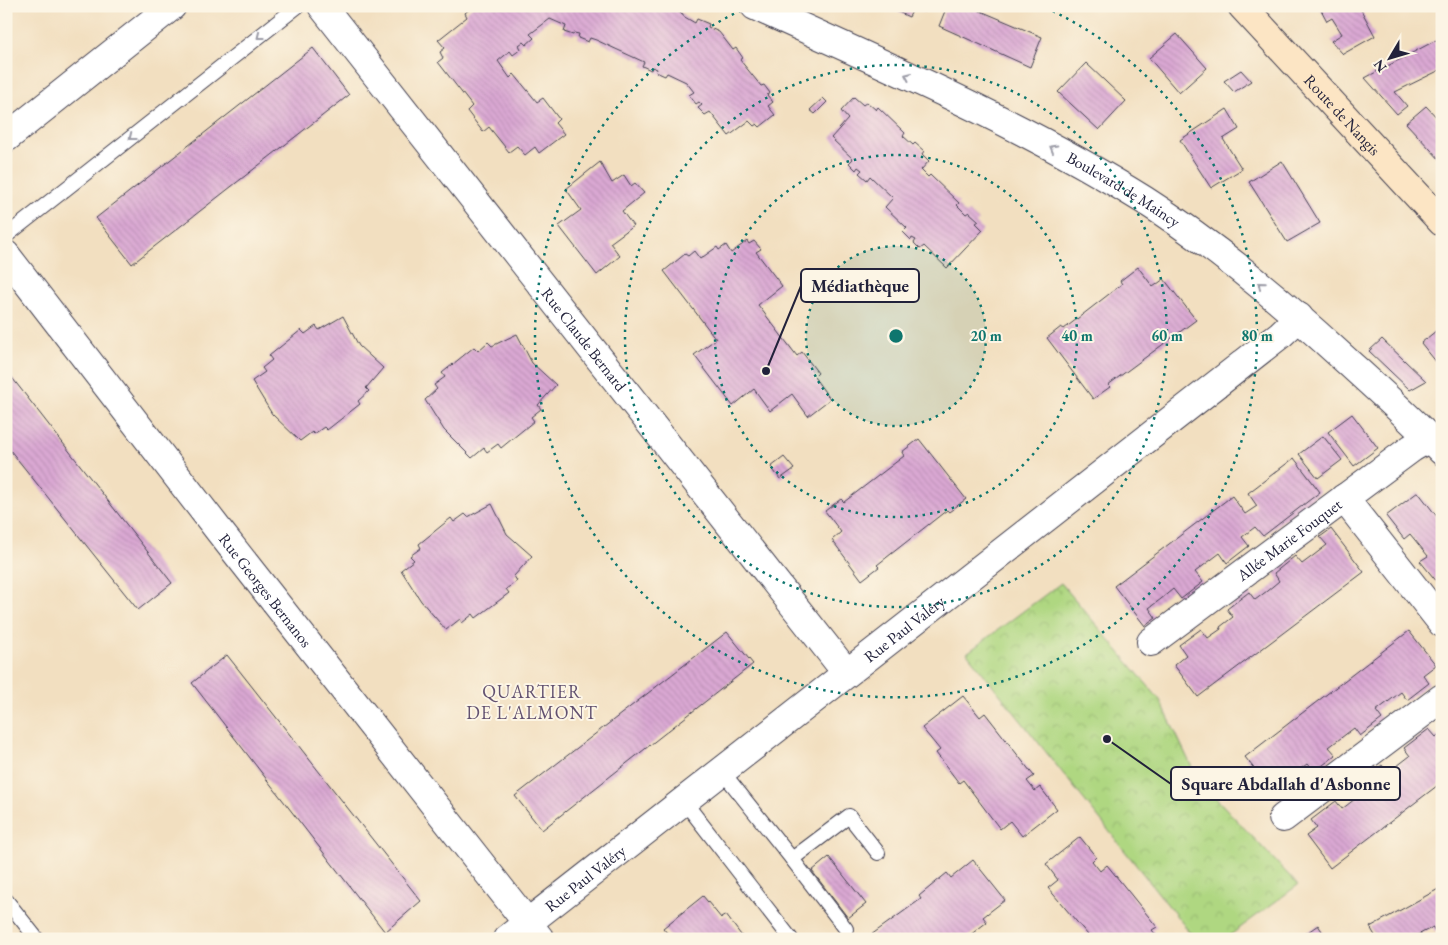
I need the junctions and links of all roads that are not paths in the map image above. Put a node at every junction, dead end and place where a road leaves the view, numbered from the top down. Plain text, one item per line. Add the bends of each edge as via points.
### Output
1 (172, 6) edge
2 (298, 6) edge
3 (322, 6) edge
4 (755, 6) edge
5 (1242, 6) edge
6 (6, 138) edge
7 (1442, 222) edge
8 (6, 236) edge
9 (6, 255) edge
10 (1299, 317) junction
11 (1435, 444) edge
12 (1344, 498) junction
13 (1442, 623) edge
14 (1151, 642) dead end
15 (846, 672) junction
16 (1442, 698) edge
17 (721, 770) junction
18 (683, 800) junction
19 (1284, 818) dead end
20 (878, 852) dead end
21 (792, 859) junction
22 (6, 900) edge
23 (846, 929) dead end
24 (525, 933) edge
25 (36, 939) edge
26 (791, 939) edge

1 - 6 street
2 -> 8 lane
3 - 15 street, Rue Claude Bernard
10 -> 4 street, Boulevard de Maincy via 1199,236 1042,141 931,86
5 - 7 main road, Route de Nangis
9 - 24 street, Rue Georges Bernanos
10 - 11 street, Boulevard de Maincy
10 - 15 street, Rue Paul Valéry via 1282,334
11 - 12 street, Allée Marie Fouquet
12 - 13 street
12 - 14 street, Allée Marie Fouquet
15 - 17 street, Rue Paul Valéry
16 - 19 street
17 - 18 street, Rue Paul Valéry
17 - 21 lane
18 - 24 street, Rue Paul Valéry
18 - 26 lane
20 - 21 lane via 849,816
21 - 23 lane
22 - 25 lane

